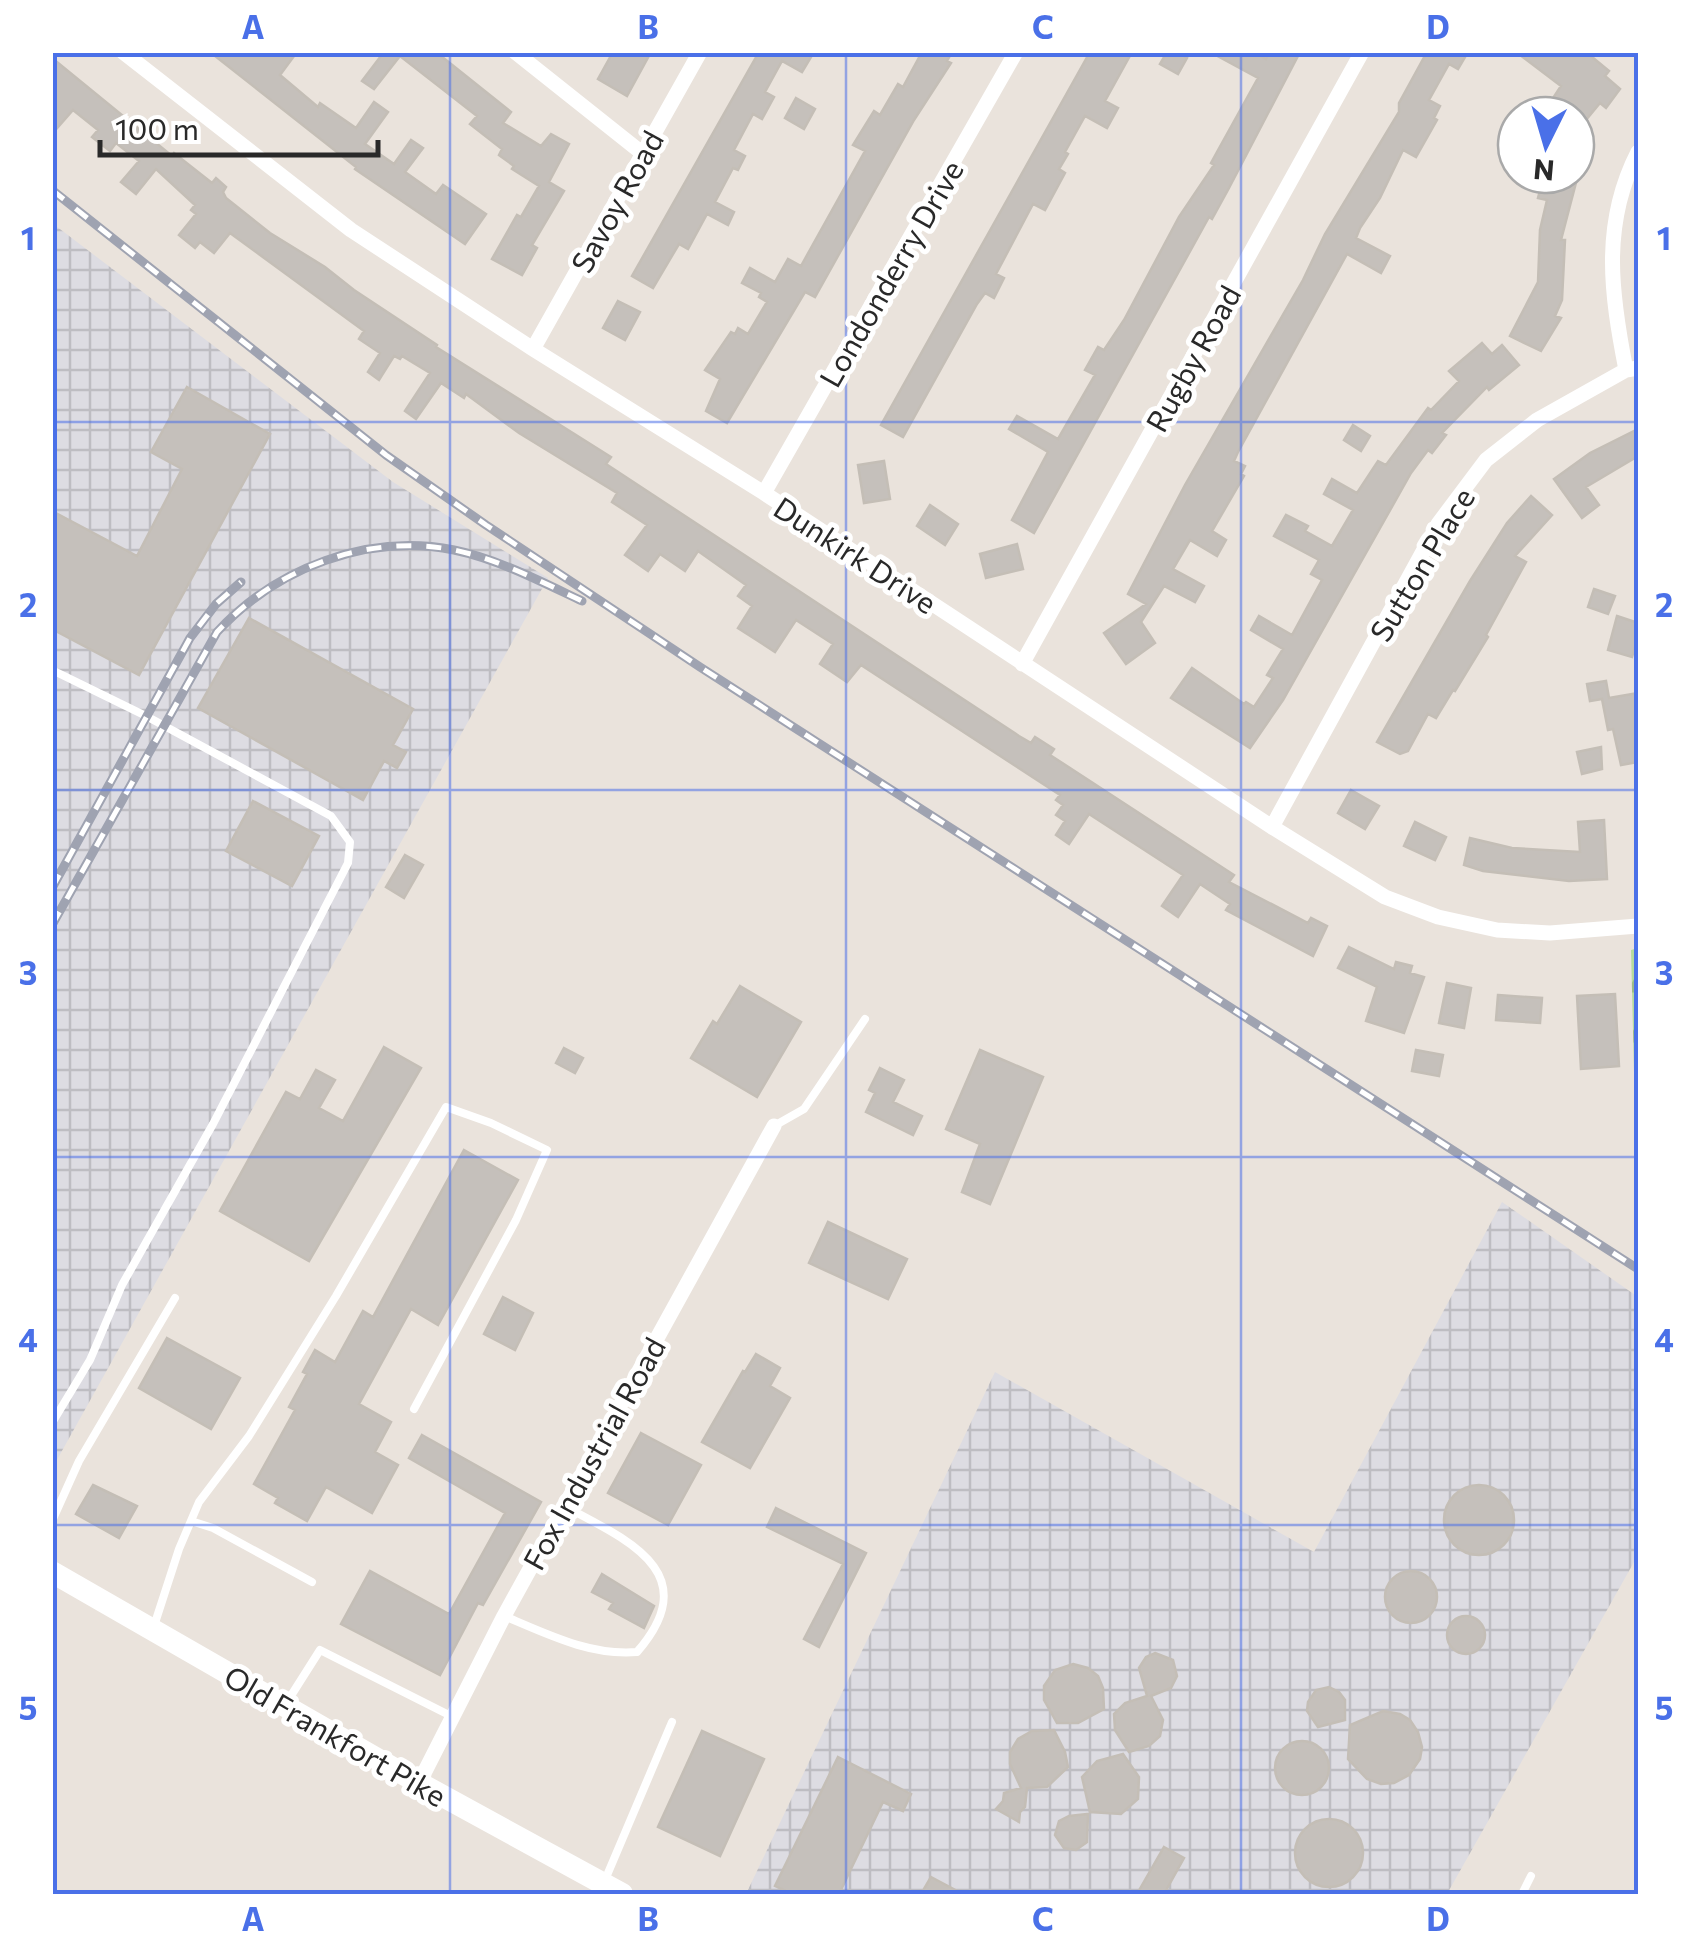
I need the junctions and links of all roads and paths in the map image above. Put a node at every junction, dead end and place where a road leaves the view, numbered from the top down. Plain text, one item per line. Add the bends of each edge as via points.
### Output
1 (124, 52) edge
2 (515, 52) edge
3 (700, 52) edge
4 (1016, 52) edge
5 (1362, 52) edge
6 (1638, 152) edge
7 (642, 154) junction
8 (532, 349) junction
9 (1632, 369) edge
10 (764, 493) junction
11 (1022, 664) junction
12 (52, 670) edge
13 (1272, 827) junction
14 (1638, 926) edge
15 (865, 1018) dead end
16 (774, 1126) joint
17 (175, 1298) dead end
18 (414, 1409) dead end
19 (52, 1423) edge
20 (564, 1506) junction
21 (52, 1521) edge
22 (190, 1521) junction
23 (52, 1572) edge
24 (312, 1582) dead end
25 (504, 1616) junction
26 (152, 1630) junction
27 (285, 1705) junction
28 (452, 1717) junction
29 (672, 1722) dead end
30 (419, 1783) junction
31 (1532, 1876) dead end
32 (613, 1889) edge
33 (1522, 1894) edge

1 - 8 street, Dunkirk Drive via 351,230
2 - 7 street
3 - 7 street, Savoy Road
4 - 10 street, Londonderry Drive
5 - 11 street, Rugby Road
6 - 9 street via 1622,189 1610,266 1612,304
7 - 8 street, Savoy Road
8 - 10 street, Dunkirk Drive
9 - 13 street, Sutton Place via 1536,420 1486,460 1438,524
10 - 11 street, Dunkirk Drive
11 - 13 street, Dunkirk Drive
12 - 19 lane via 331,816 350,842 348,863
13 - 14 street, Dunkirk Drive via 1385,897 1438,917 1550,934
15 - 16 lane via 804,1109
16 - 20 street, Fox Industrial Road
17 - 21 lane via 79,1461
18 - 22 lane via 548,1150 446,1108 336,1296
20 - 25 street, Fox Industrial Road
20 - 25 lane via 622,1535 662,1581 666,1605 655,1632 637,1652 608,1655
22 - 24 lane
22 - 26 lane
23 - 26 main road, Old Frankfort Pike
25 - 28 street, Fox Industrial Road
26 - 27 main road, Old Frankfort Pike
27 - 28 lane via 320,1650
27 - 30 main road, Old Frankfort Pike
28 - 30 street, Fox Industrial Road
29 - 32 lane
30 - 32 main road, Old Frankfort Pike
31 - 33 lane

